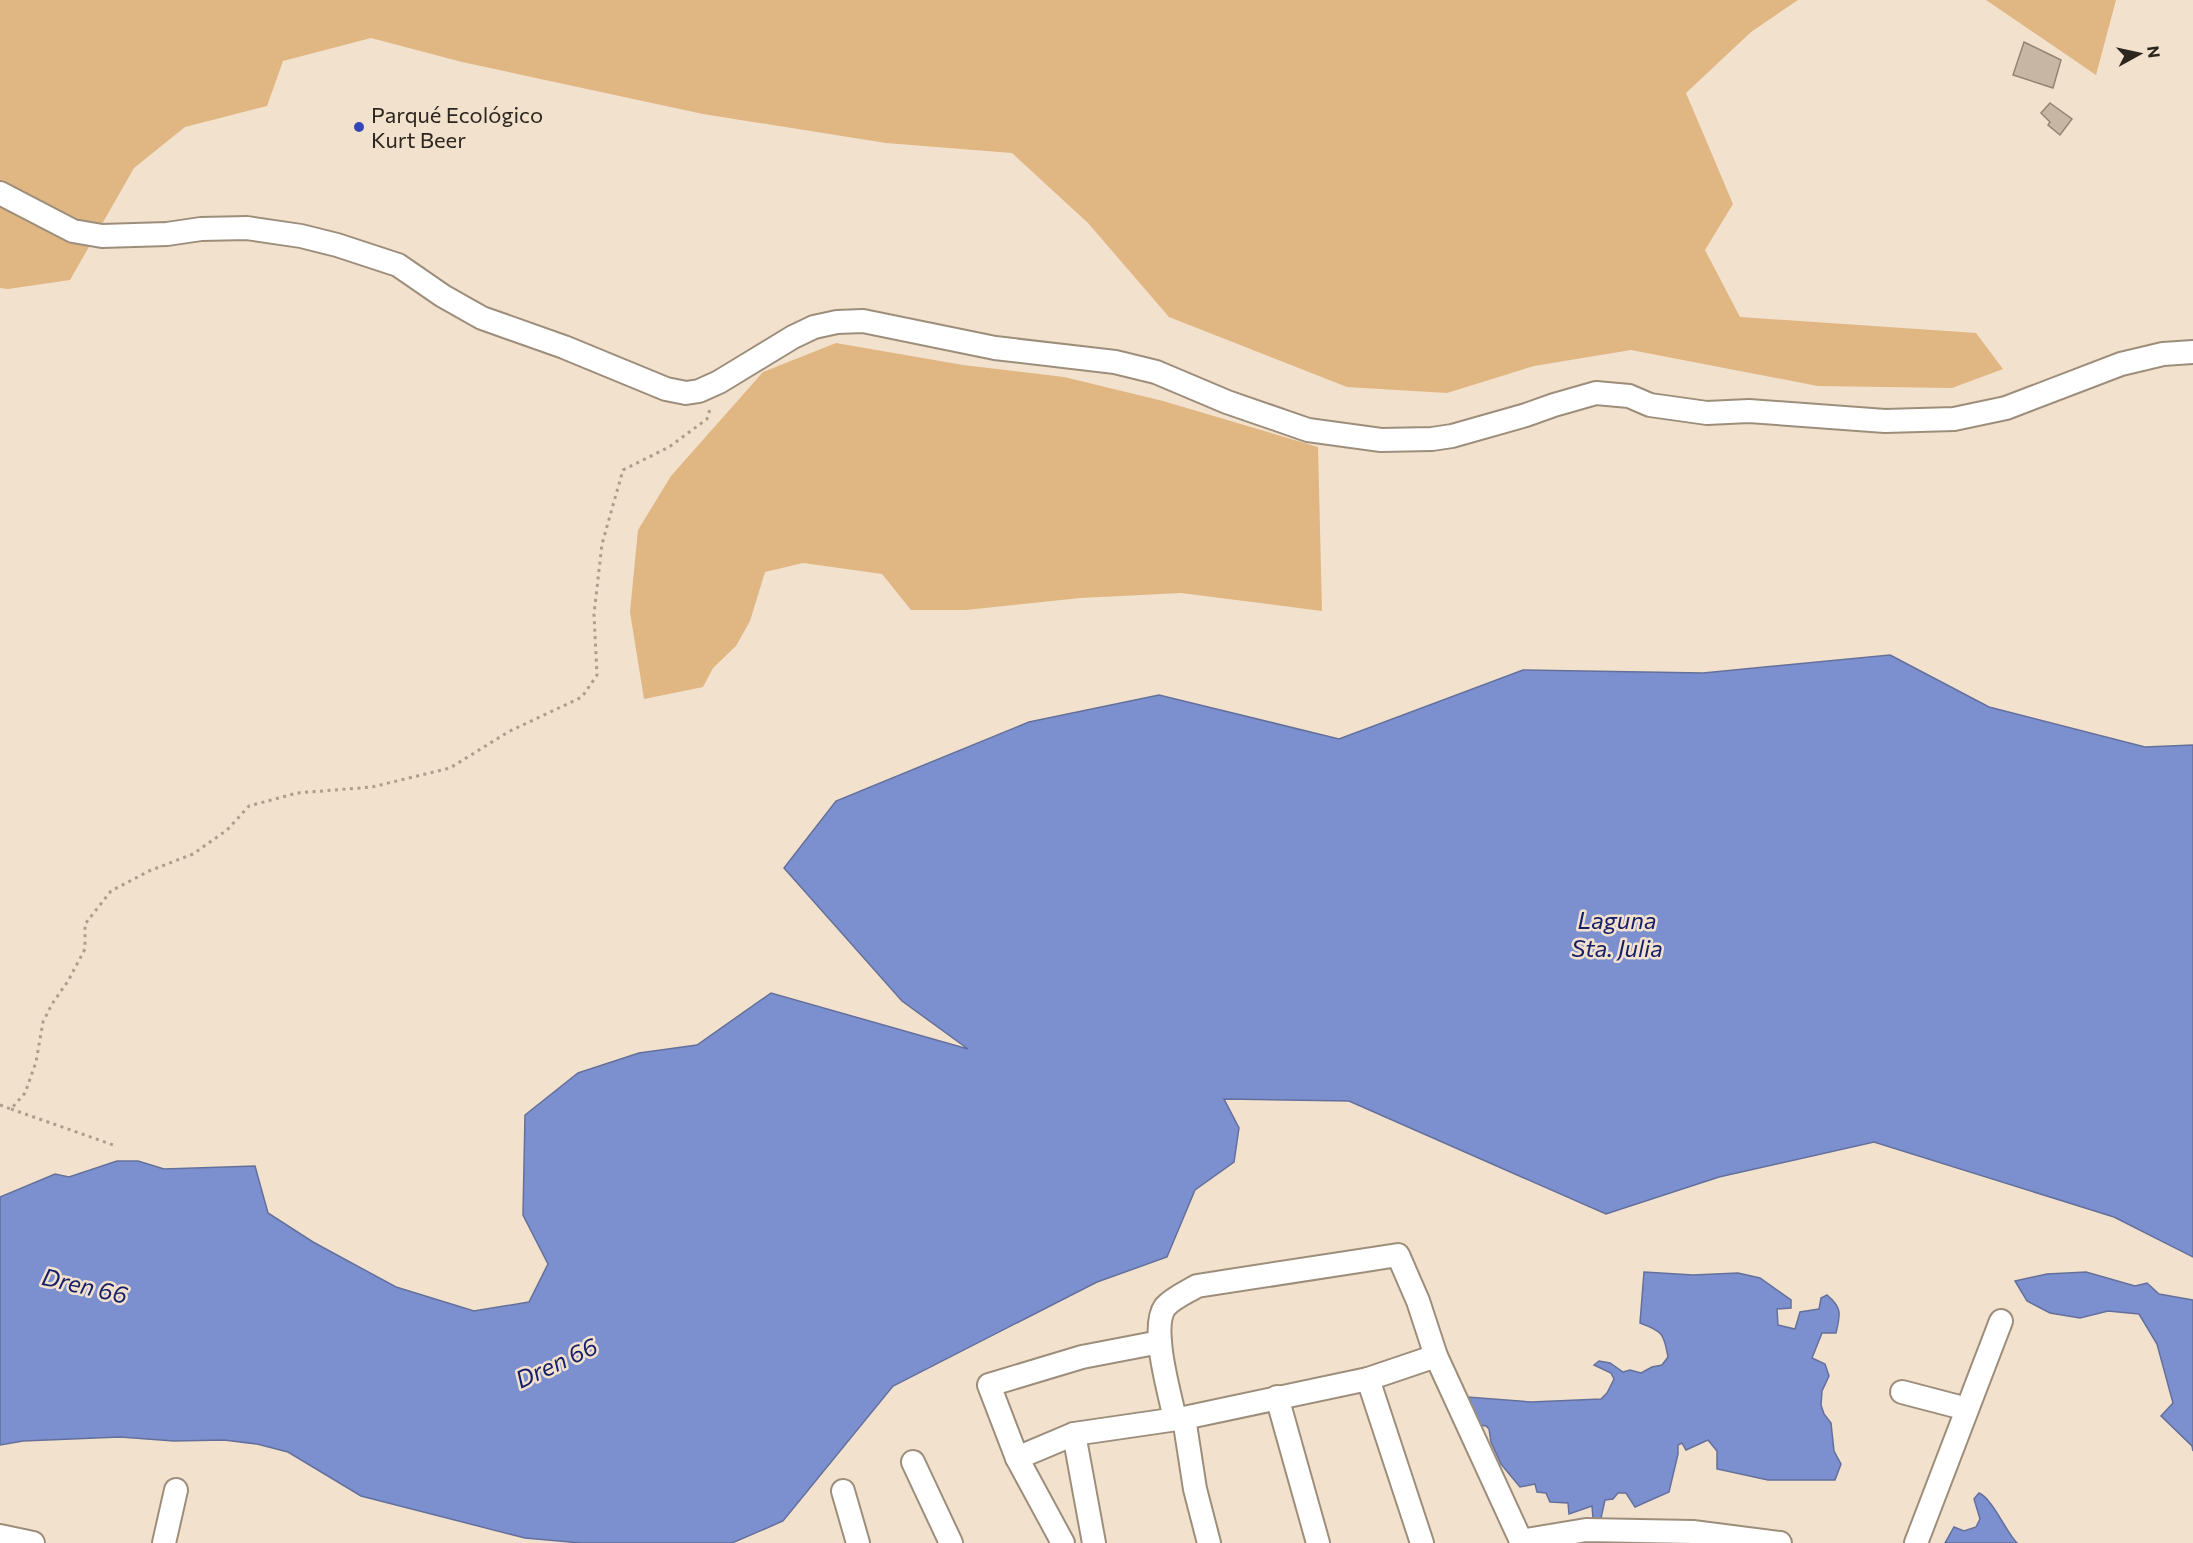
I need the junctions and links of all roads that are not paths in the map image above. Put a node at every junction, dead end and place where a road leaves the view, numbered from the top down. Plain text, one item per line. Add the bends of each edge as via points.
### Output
1 (0, 193) edge
2 (2193, 352) edge
3 (2001, 1320) dead end
4 (1160, 1342) junction
5 (1436, 1356) junction
6 (1368, 1378) junction
7 (1902, 1392) dead end
8 (1277, 1397) junction
9 (1967, 1409) junction
10 (1180, 1418) junction
11 (1074, 1434) junction
12 (1017, 1458) junction
13 (913, 1462) dead end
14 (176, 1490) dead end
15 (843, 1491) dead end
16 (0, 1536) edge
17 (1522, 1542) edge
18 (33, 1543) edge
19 (164, 1543) edge
20 (858, 1543) edge
21 (951, 1543) edge
22 (1063, 1543) edge
23 (1094, 1543) edge
24 (1209, 1543) edge
25 (1318, 1543) edge
26 (1422, 1543) edge
27 (1780, 1543) edge
28 (1916, 1543) edge

1 - 2 street via 73,231 102,236 247,228 337,245 398,265 482,318 666,389 686,393 719,382 814,327 862,321 986,347 1114,362 1156,372 1308,430 1381,440 1432,439 1596,393 1707,413 1749,411 1885,421 1954,419 2006,408 2121,364
3 - 9 street
4 - 5 street via 1165,1308 1197,1286 1398,1255
4 - 10 street
4 - 12 street via 1082,1357 989,1385
5 - 6 street
5 - 17 street
6 - 8 street
6 - 26 street
7 - 9 street
8 - 10 street
8 - 25 street
9 - 28 street
10 - 11 street
10 - 24 street
11 - 12 street
11 - 23 street
12 - 22 street
13 - 21 street
14 - 19 street
15 - 20 street
16 - 18 street
17 - 27 street via 1586,1530 1693,1532

